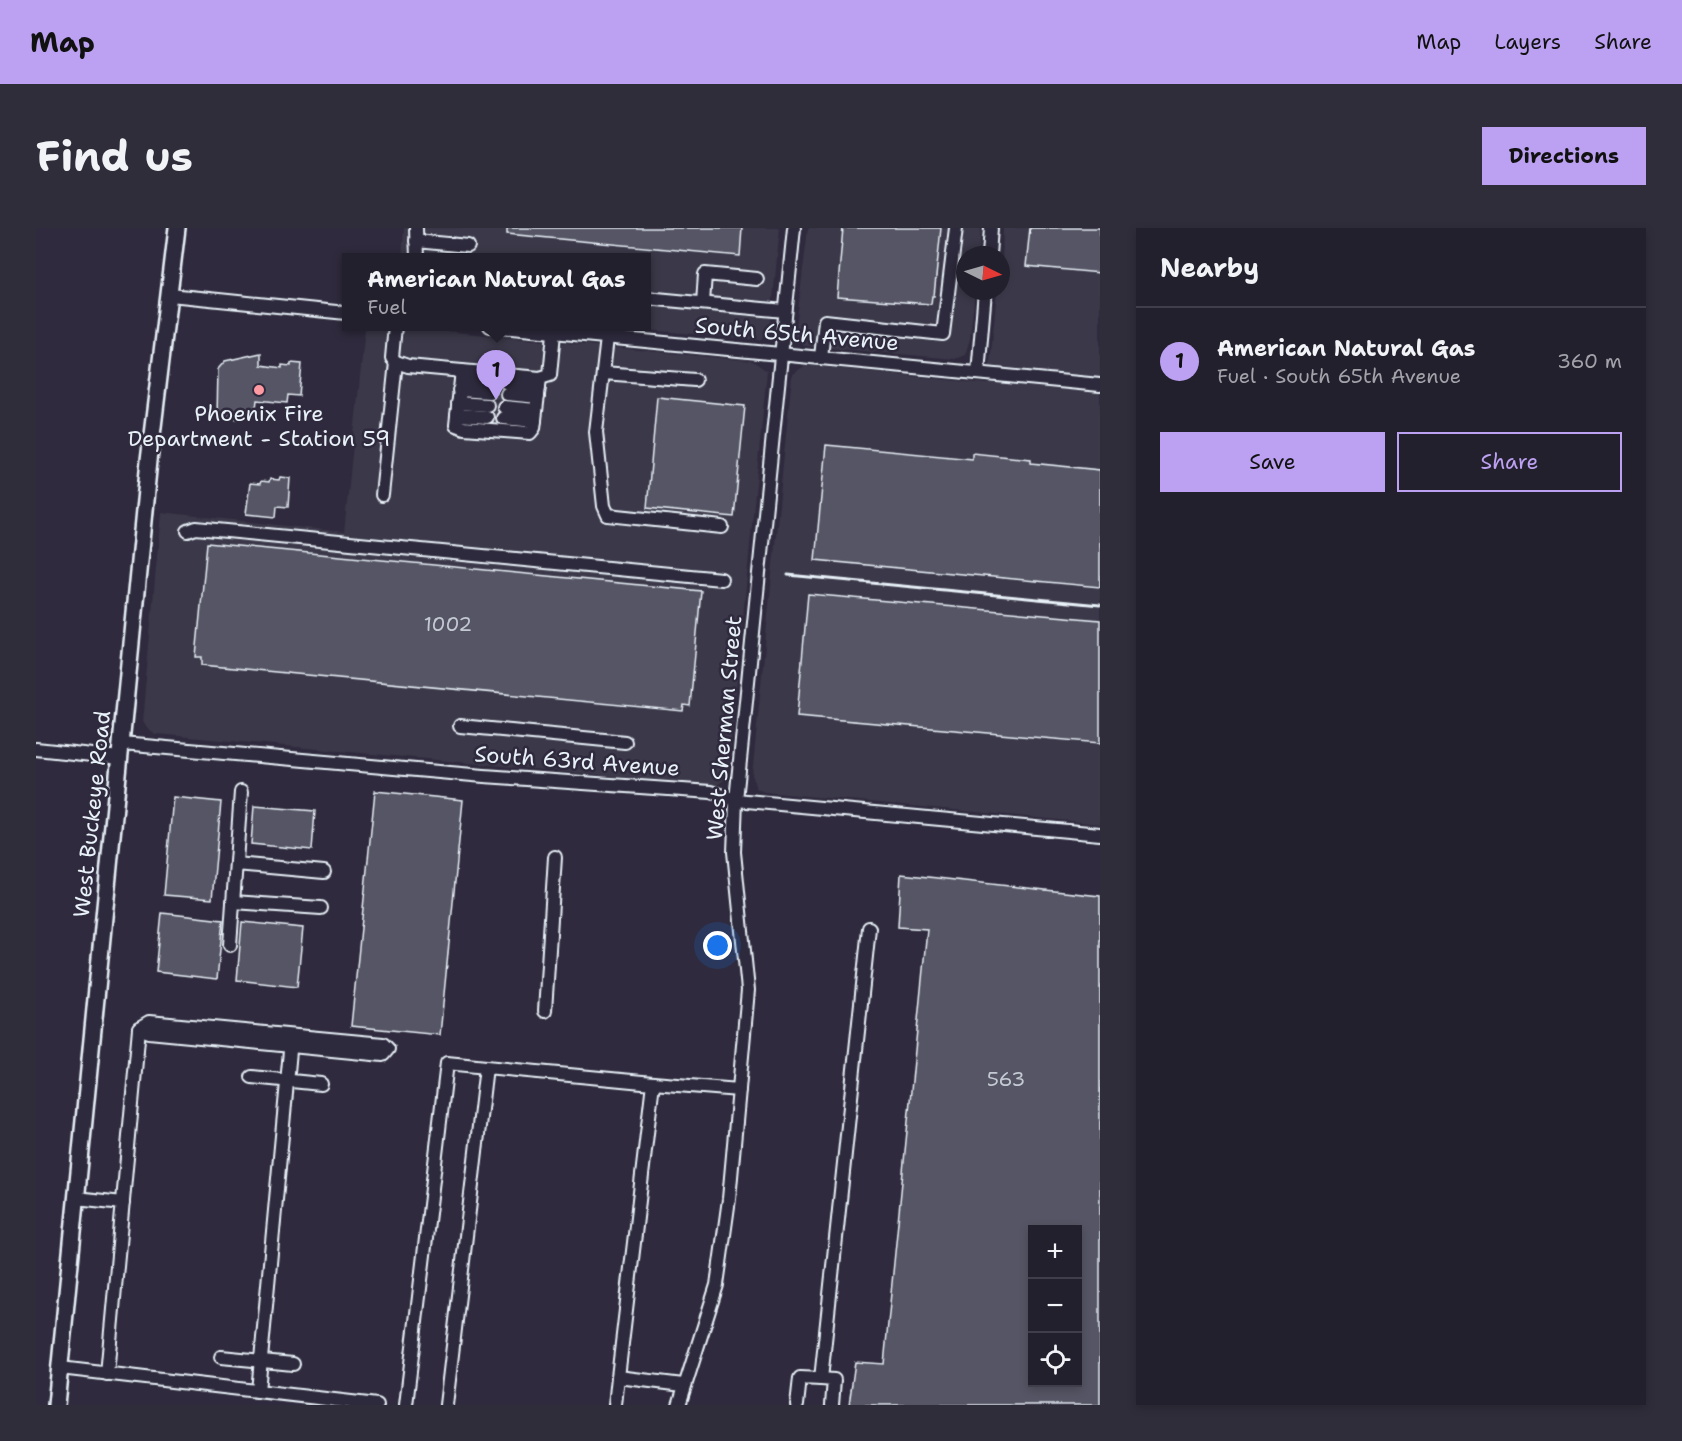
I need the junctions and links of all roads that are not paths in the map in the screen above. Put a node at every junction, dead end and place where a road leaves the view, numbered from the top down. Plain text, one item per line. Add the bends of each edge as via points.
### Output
1 (177, 228) edge
2 (416, 228) edge
3 (794, 228) edge
4 (956, 228) edge
5 (992, 228) edge
6 (416, 241) junction
7 (468, 246) dead end
8 (990, 246) edge
9 (417, 253) edge
10 (757, 279) dead end
11 (170, 295) junction
12 (651, 298) edge
13 (985, 300) edge
14 (703, 303) junction
15 (785, 311) junction
16 (342, 313) edge
17 (395, 331) edge
18 (532, 331) edge
19 (554, 333) junction
20 (607, 338) junction
21 (780, 353) junction
22 (821, 357) junction
23 (396, 362) junction
24 (603, 372) junction
25 (978, 373) junction
26 (695, 380) dead end
27 (1100, 385) edge
28 (490, 387) tunnel mouth
29 (539, 387) junction
30 (460, 392) junction
31 (487, 411) dead end
32 (536, 416) junction
33 (382, 495) dead end
34 (722, 527) dead end
35 (188, 531) dead end
36 (721, 579) dead end
37 (460, 726) dead end
38 (625, 742) dead end
39 (36, 749) edge
40 (121, 751) junction
41 (241, 792) dead end
42 (736, 800) junction
43 (1100, 834) edge
44 (555, 857) dead end
45 (236, 864) junction
46 (324, 872) dead end
47 (233, 902) junction
48 (321, 908) dead end
49 (868, 928) dead end
50 (230, 945) dead end
51 (545, 1011) dead end
52 (291, 1041) junction
53 (486, 1067) junction
54 (252, 1077) dead end
55 (287, 1081) junction
56 (653, 1083) junction
57 (321, 1084) dead end
58 (739, 1090) junction
59 (76, 1198) junction
60 (123, 1203) junction
61 (221, 1357) dead end
62 (260, 1360) junction
63 (293, 1364) dead end
64 (60, 1368) junction
65 (107, 1374) junction
66 (618, 1377) junction
67 (821, 1379) junction
68 (683, 1384) junction
69 (258, 1391) junction
70 (56, 1405) edge
71 (377, 1405) edge
72 (406, 1405) edge
73 (446, 1405) edge
74 (615, 1405) edge
75 (679, 1405) edge
76 (797, 1405) edge
77 (832, 1405) edge

1 - 11 main road, West Buckeye Road
2 - 6 street
3 - 15 street, West Sherman Street
4 - 22 street via 943,333 825,321
5 - 8 street
6 - 7 street
6 - 9 street
10 - 14 street via 705,274
11 - 16 street
11 - 40 main road, West Buckeye Road via 149,460
12 - 14 street
13 - 25 street
14 - 15 street
15 - 21 street, West Sherman Street
17 - 23 street via 392,358
18 - 19 street, South 65th Avenue
19 - 20 street, South 65th Avenue
19 - 29 street via 550,375
20 - 21 street, South 65th Avenue
20 - 24 street
21 - 22 street, South 65th Avenue
21 - 42 street, West Sherman Street
22 - 25 street, South 65th Avenue
23 - 30 street
23 - 33 street
24 - 26 street
24 - 34 street via 596,432 608,515
25 - 27 street, South 65th Avenue
28 - 30 street
29 - 30 street
29 - 32 street
29 - 32 street via 505,401
30 - 31 street
30 - 32 street via 456,425 464,428 530,433
35 - 36 street via 196,528
37 - 38 street
39 - 40 street, South 63rd Avenue
40 - 42 street, South 63rd Avenue via 700,791
40 - 59 main road, West Buckeye Road
41 - 45 street
42 - 43 street, South 63rd Avenue
42 - 58 street, West Sherman Street via 735,871 748,990
44 - 51 street
45 - 46 street
45 - 47 street
47 - 48 street
47 - 50 street
49 - 67 street
52 - 52 street via 383,1055 388,1049 383,1044
52 - 55 street
52 - 60 street via 148,1022 139,1028
53 - 56 street
53 - 72 street via 447,1063
53 - 73 street
54 - 55 street
55 - 57 street
55 - 62 street
56 - 58 street
56 - 66 street
58 - 68 street, West Sherman Street via 717,1285
59 - 60 street
59 - 64 main road, West Buckeye Road
60 - 65 street
61 - 62 street
62 - 63 street
62 - 69 street
64 - 65 street
64 - 70 main road, West Buckeye Road
65 - 69 street
66 - 68 street
66 - 74 street
67 - 76 street via 800,1378
67 - 77 street via 834,1380
68 - 75 street, West Sherman Street
69 - 71 street

